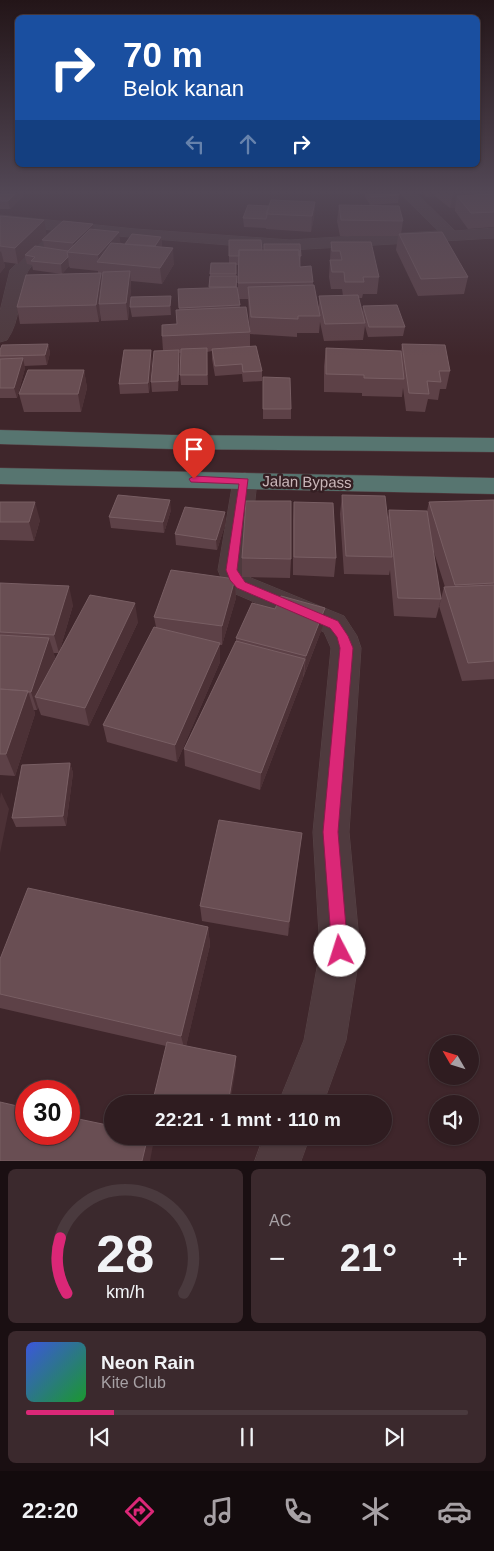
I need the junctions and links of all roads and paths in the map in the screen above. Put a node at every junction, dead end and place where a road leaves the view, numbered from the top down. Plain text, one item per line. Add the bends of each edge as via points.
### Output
1 (42, 248) edge
2 (0, 336) edge
3 (0, 437) edge
4 (494, 445) edge
5 (0, 476) edge
6 (245, 481) junction
7 (494, 486) edge
8 (304, 1095) edge
9 (284, 1145) edge
10 (278, 1161) edge

1 - 2 street via 19,270
3 - 4 highway
5 - 6 highway, Jalan Bypass
6 - 7 highway, Jalan Bypass
6 - 8 street via 232,570 234,578 241,585 334,624 346,648 330,832 340,951 325,1040
9 - 10 street

